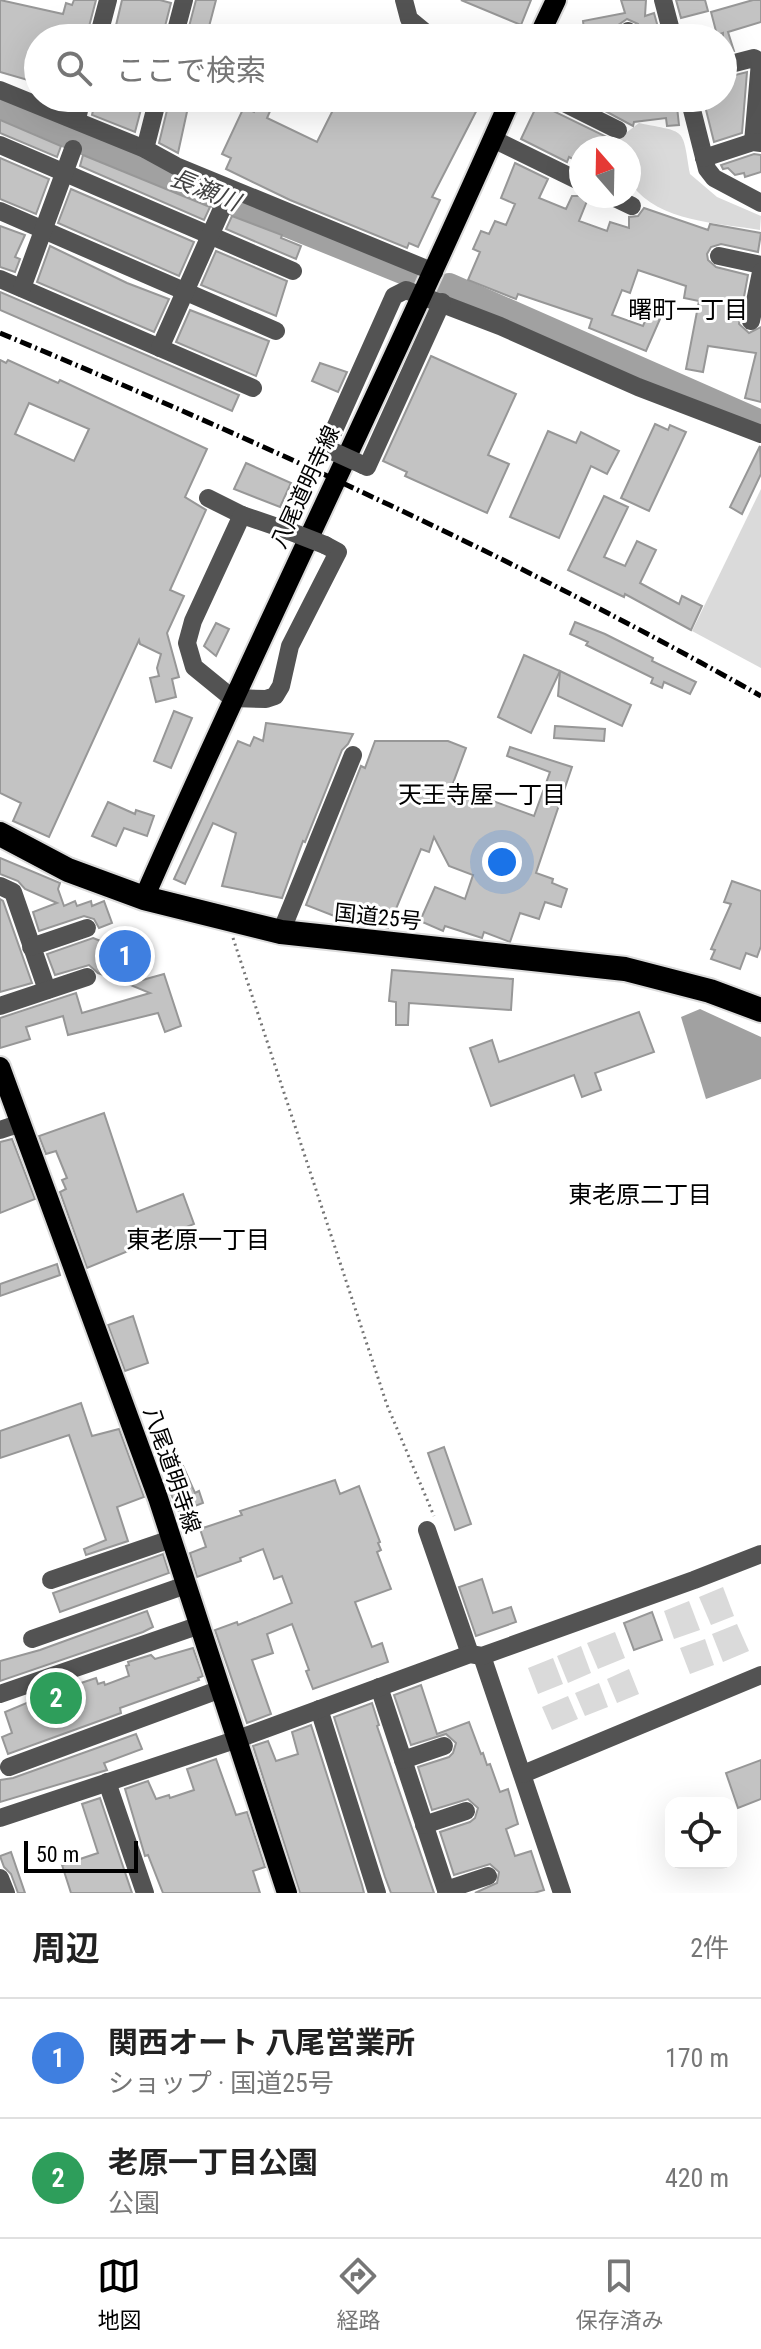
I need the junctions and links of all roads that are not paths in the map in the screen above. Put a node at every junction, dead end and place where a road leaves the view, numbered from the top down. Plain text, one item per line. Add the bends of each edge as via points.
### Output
1 (108, 0) edge
2 (184, 0) edge
3 (404, 0) edge
4 (556, 0) edge
5 (663, 0) edge
6 (102, 24) edge
7 (178, 24) edge
8 (415, 24) edge
9 (545, 24) edge
10 (669, 24) edge
11 (737, 62) edge
12 (0, 90) edge
13 (24, 99) edge
14 (58, 112) edge
15 (79, 112) edge
16 (154, 112) edge
17 (505, 112) edge
18 (580, 112) edge
19 (589, 112) edge
20 (692, 112) edge
21 (587, 116) junction
22 (77, 119) junction
23 (618, 130) dead end
24 (493, 139) junction
25 (757, 142) edge
26 (0, 145) edge
27 (73, 149) dead end
28 (145, 149) junction
29 (704, 158) junction
30 (64, 173) junction
31 (569, 176) edge
32 (761, 203) edge
33 (0, 211) edge
34 (221, 211) dead end
35 (43, 230) junction
36 (210, 235) junction
37 (719, 256) dead end
38 (761, 265) edge
39 (293, 271) dead end
40 (434, 272) junction
41 (761, 272) edge
42 (0, 279) edge
43 (22, 288) junction
44 (186, 292) junction
45 (433, 299) junction
46 (751, 321) dead end
47 (276, 331) dead end
48 (160, 348) junction
49 (253, 388) dead end
50 (761, 434) edge
51 (208, 498) dead end
52 (242, 515) junction
53 (232, 698) junction
54 (353, 755) dead end
55 (0, 834) edge
56 (0, 886) edge
57 (144, 898) junction
58 (87, 928) dead end
59 (281, 932) junction
60 (31, 947) junction
61 (87, 977) dead end
62 (47, 990) junction
63 (0, 1006) edge
64 (761, 1010) edge
65 (1, 1071) edge
66 (21, 1123) junction
67 (0, 1130) edge
68 (427, 1530) road end
69 (171, 1539) junction
70 (761, 1554) edge
71 (51, 1580) dead end
72 (186, 1585) junction
73 (200, 1625) junction
74 (32, 1639) dead end
75 (476, 1655) junction
76 (761, 1675) edge
77 (379, 1687) junction
78 (221, 1689) junction
79 (0, 1694) edge
80 (319, 1709) junction
81 (238, 1739) junction
82 (444, 1746) dead end
83 (403, 1760) junction
84 (9, 1767) dead end
85 (523, 1774) junction
86 (107, 1782) junction
87 (466, 1811) dead end
88 (0, 1818) edge
89 (424, 1825) junction
90 (488, 1876) dead end
91 (0, 1878) edge
92 (446, 1891) edge
93 (6, 1893) edge
94 (145, 1893) edge
95 (287, 1893) edge
96 (377, 1893) edge
97 (562, 1893) edge

1 - 6 street
2 - 7 street
3 - 8 street
4 - 9 main road
5 - 10 street
11 - 25 street via 754,58 760,62
12 - 13 street
14 - 22 street
15 - 22 street
16 - 28 street
17 - 24 main road, 八尾道明寺線
18 - 21 street
19 - 21 street
20 - 29 street
21 - 23 street
22 - 28 street
24 - 31 street
24 - 40 main road, 八尾道明寺線
25 - 29 street
26 - 30 street
27 - 30 street
28 - 40 street
29 - 32 street via 714,178
30 - 35 street
30 - 36 street
33 - 35 street
34 - 36 street
35 - 43 street
35 - 44 street
36 - 39 street
36 - 44 street
37 - 38 street
40 - 45 main road, 八尾道明寺線
41 - 46 street
42 - 43 street
43 - 48 street
44 - 47 street
44 - 48 street
45 - 45 street, bridge via 367,467 326,448 394,296 406,290
45 - 50 street
45 - 53 main road, 八尾道明寺線
48 - 49 street
51 - 52 street
52 - 53 street via 187,643 194,667
52 - 53 street, bridge via 338,552 290,646 275,696
53 - 57 main road, 八尾道明寺線
54 - 59 street
55 - 57 highway, 国道25号 via 68,870
56 - 60 street via 13,892
57 - 59 highway, 国道25号
58 - 60 street
59 - 64 highway, 国道25号 via 625,969
60 - 62 street
61 - 62 street
62 - 63 street
65 - 66 main road, 八尾道明寺線
66 - 67 street
66 - 69 main road, 八尾道明寺線
68 - 75 street
69 - 71 street
69 - 72 main road, 八尾道明寺線
70 - 75 street
72 - 73 main road, 八尾道明寺線
72 - 74 street
73 - 78 main road, 八尾道明寺線
73 - 79 street
75 - 77 street
75 - 85 street
76 - 85 street
77 - 80 street
77 - 83 street
78 - 81 main road, 八尾道明寺線
78 - 84 street
80 - 81 street
80 - 96 street
81 - 86 street
81 - 95 main road, 八尾道明寺線
82 - 83 street
83 - 89 street
85 - 97 street
86 - 88 street
86 - 94 street
87 - 89 street
89 - 92 street
90 - 92 street
91 - 93 street

